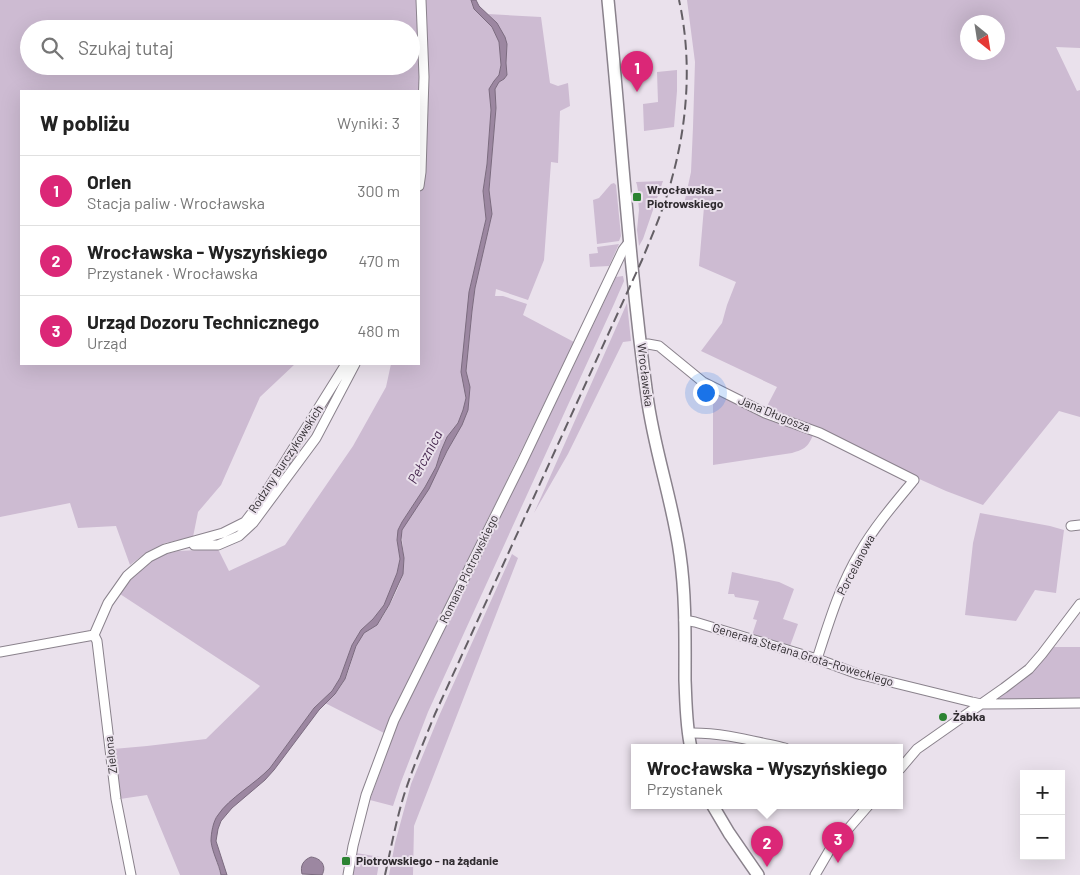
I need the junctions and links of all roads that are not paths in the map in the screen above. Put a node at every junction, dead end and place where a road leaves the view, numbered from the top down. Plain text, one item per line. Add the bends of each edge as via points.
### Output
1 (421, 0) edge
2 (608, 0) edge
3 (420, 179) edge
4 (630, 242) junction
5 (632, 261) junction
6 (613, 272) junction
7 (641, 344) junction
8 (345, 365) edge
9 (354, 365) edge
10 (914, 480) joint
11 (182, 545) junction
12 (1080, 604) edge
13 (684, 620) junction
14 (94, 635) junction
15 (0, 652) edge
16 (817, 660) junction
17 (1080, 703) edge
18 (981, 704) junction
19 (688, 733) junction
20 (690, 744) edge
21 (766, 744) edge
22 (903, 765) edge
23 (715, 809) edge
24 (865, 809) edge
25 (131, 875) edge
26 (348, 875) edge
27 (758, 875) edge
28 (815, 875) edge

1 - 3 street via 424,77
2 - 4 main road, Wrocławska
4 - 5 main road, Wrocławska
4 - 6 street, Romana Piotrowskiego
5 - 6 street via 624,262
5 - 7 main road, Wrocławska
6 - 26 street, Romana Piotrowskiego via 394,720 366,795
7 - 10 street, Jana Długosza via 659,346 702,382 765,413 820,433
7 - 13 main road, Wrocławska via 648,406 679,547
8 - 11 street, Rodziny Burczykowskich via 245,522 223,533
9 - 11 street, Rodziny Burczykowskich via 316,438 253,523 239,536 218,545
10 - 16 street, Porcelanowa via 860,551 837,600
11 - 14 street, Rodziny Burczykowskich via 165,548 126,576 108,603
12 - 18 street via 1028,669
13 - 16 street, Generała Stefana Grota-Roweckiego
13 - 19 main road, Wrocławska
14 - 15 street
14 - 25 street, Zielona via 116,799
16 - 18 street, Generała Stefana Grota-Roweckiego via 858,674
17 - 18 street, Generała Stefana Grota-Roweckiego
18 - 22 street via 917,749
19 - 20 main road, Wrocławska
19 - 21 street via 703,732
23 - 27 main road
24 - 28 street via 828,851

